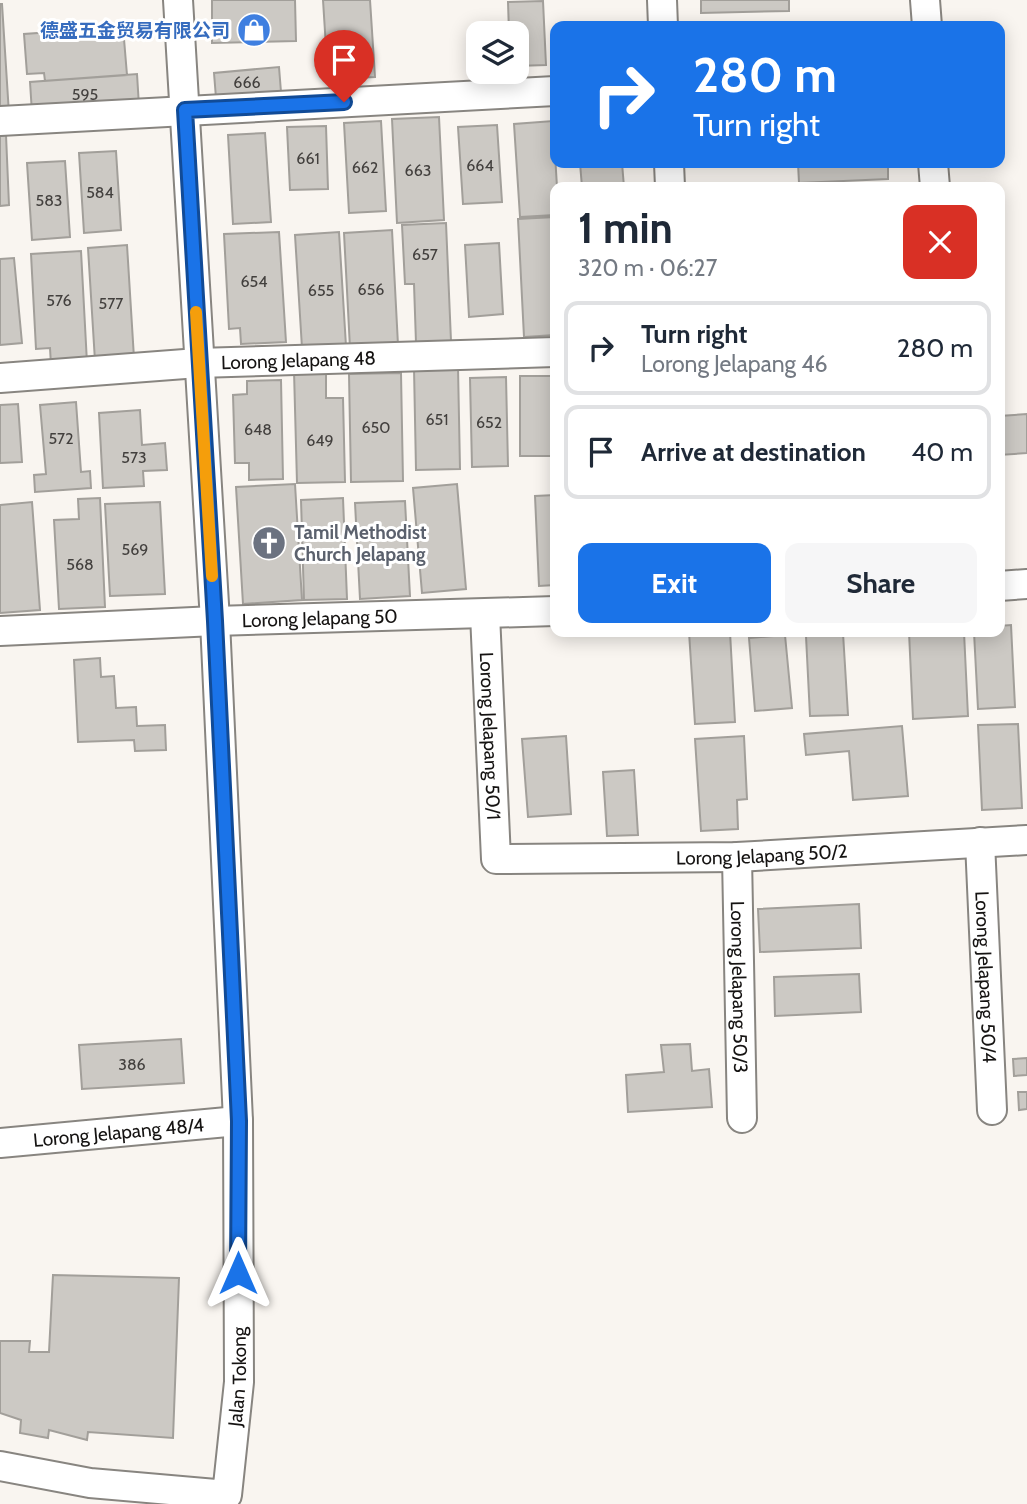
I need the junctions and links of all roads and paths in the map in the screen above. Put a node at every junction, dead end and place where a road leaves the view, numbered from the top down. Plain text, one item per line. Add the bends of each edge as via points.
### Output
1 (178, 0) edge
2 (662, 0) edge
3 (925, 0) edge
4 (663, 21) edge
5 (926, 21) edge
6 (550, 91) edge
7 (185, 110) junction
8 (0, 121) edge
9 (550, 352) edge
10 (198, 363) junction
11 (0, 377) edge
12 (1027, 584) edge
13 (1005, 586) edge
14 (550, 611) edge
15 (485, 614) junction
16 (215, 621) junction
17 (0, 631) edge
18 (1027, 840) edge
19 (980, 842) junction
20 (737, 857) junction
21 (496, 859) joint
22 (992, 1110) dead end
23 (741, 1118) dead end
24 (239, 1121) junction
25 (0, 1143) edge
26 (0, 1466) edge

1 - 7 street, Jalan Tokong
2 - 4 street
3 - 5 street
6 - 7 street
7 - 8 street
7 - 10 street, Jalan Tokong
9 - 10 street, Lorong Jelapang 48
10 - 11 street, Lorong Jelapang 48
10 - 16 street, Jalan Tokong
12 - 13 street
14 - 15 street, Lorong Jelapang 50
15 - 16 street, Lorong Jelapang 50
15 - 21 street, Lorong Jelapang 50/1
16 - 17 street, Lorong Jelapang 50
16 - 24 street, Jalan Tokong
18 - 19 street, Lorong Jelapang 50/2
19 - 20 street, Lorong Jelapang 50/2
19 - 22 street, Lorong Jelapang 50/4
20 - 21 street, Lorong Jelapang 50/2
20 - 23 street, Lorong Jelapang 50/3
24 - 25 street, Lorong Jelapang 48/4
24 - 26 street, Jalan Tokong via 239,1382 227,1495 90,1483

